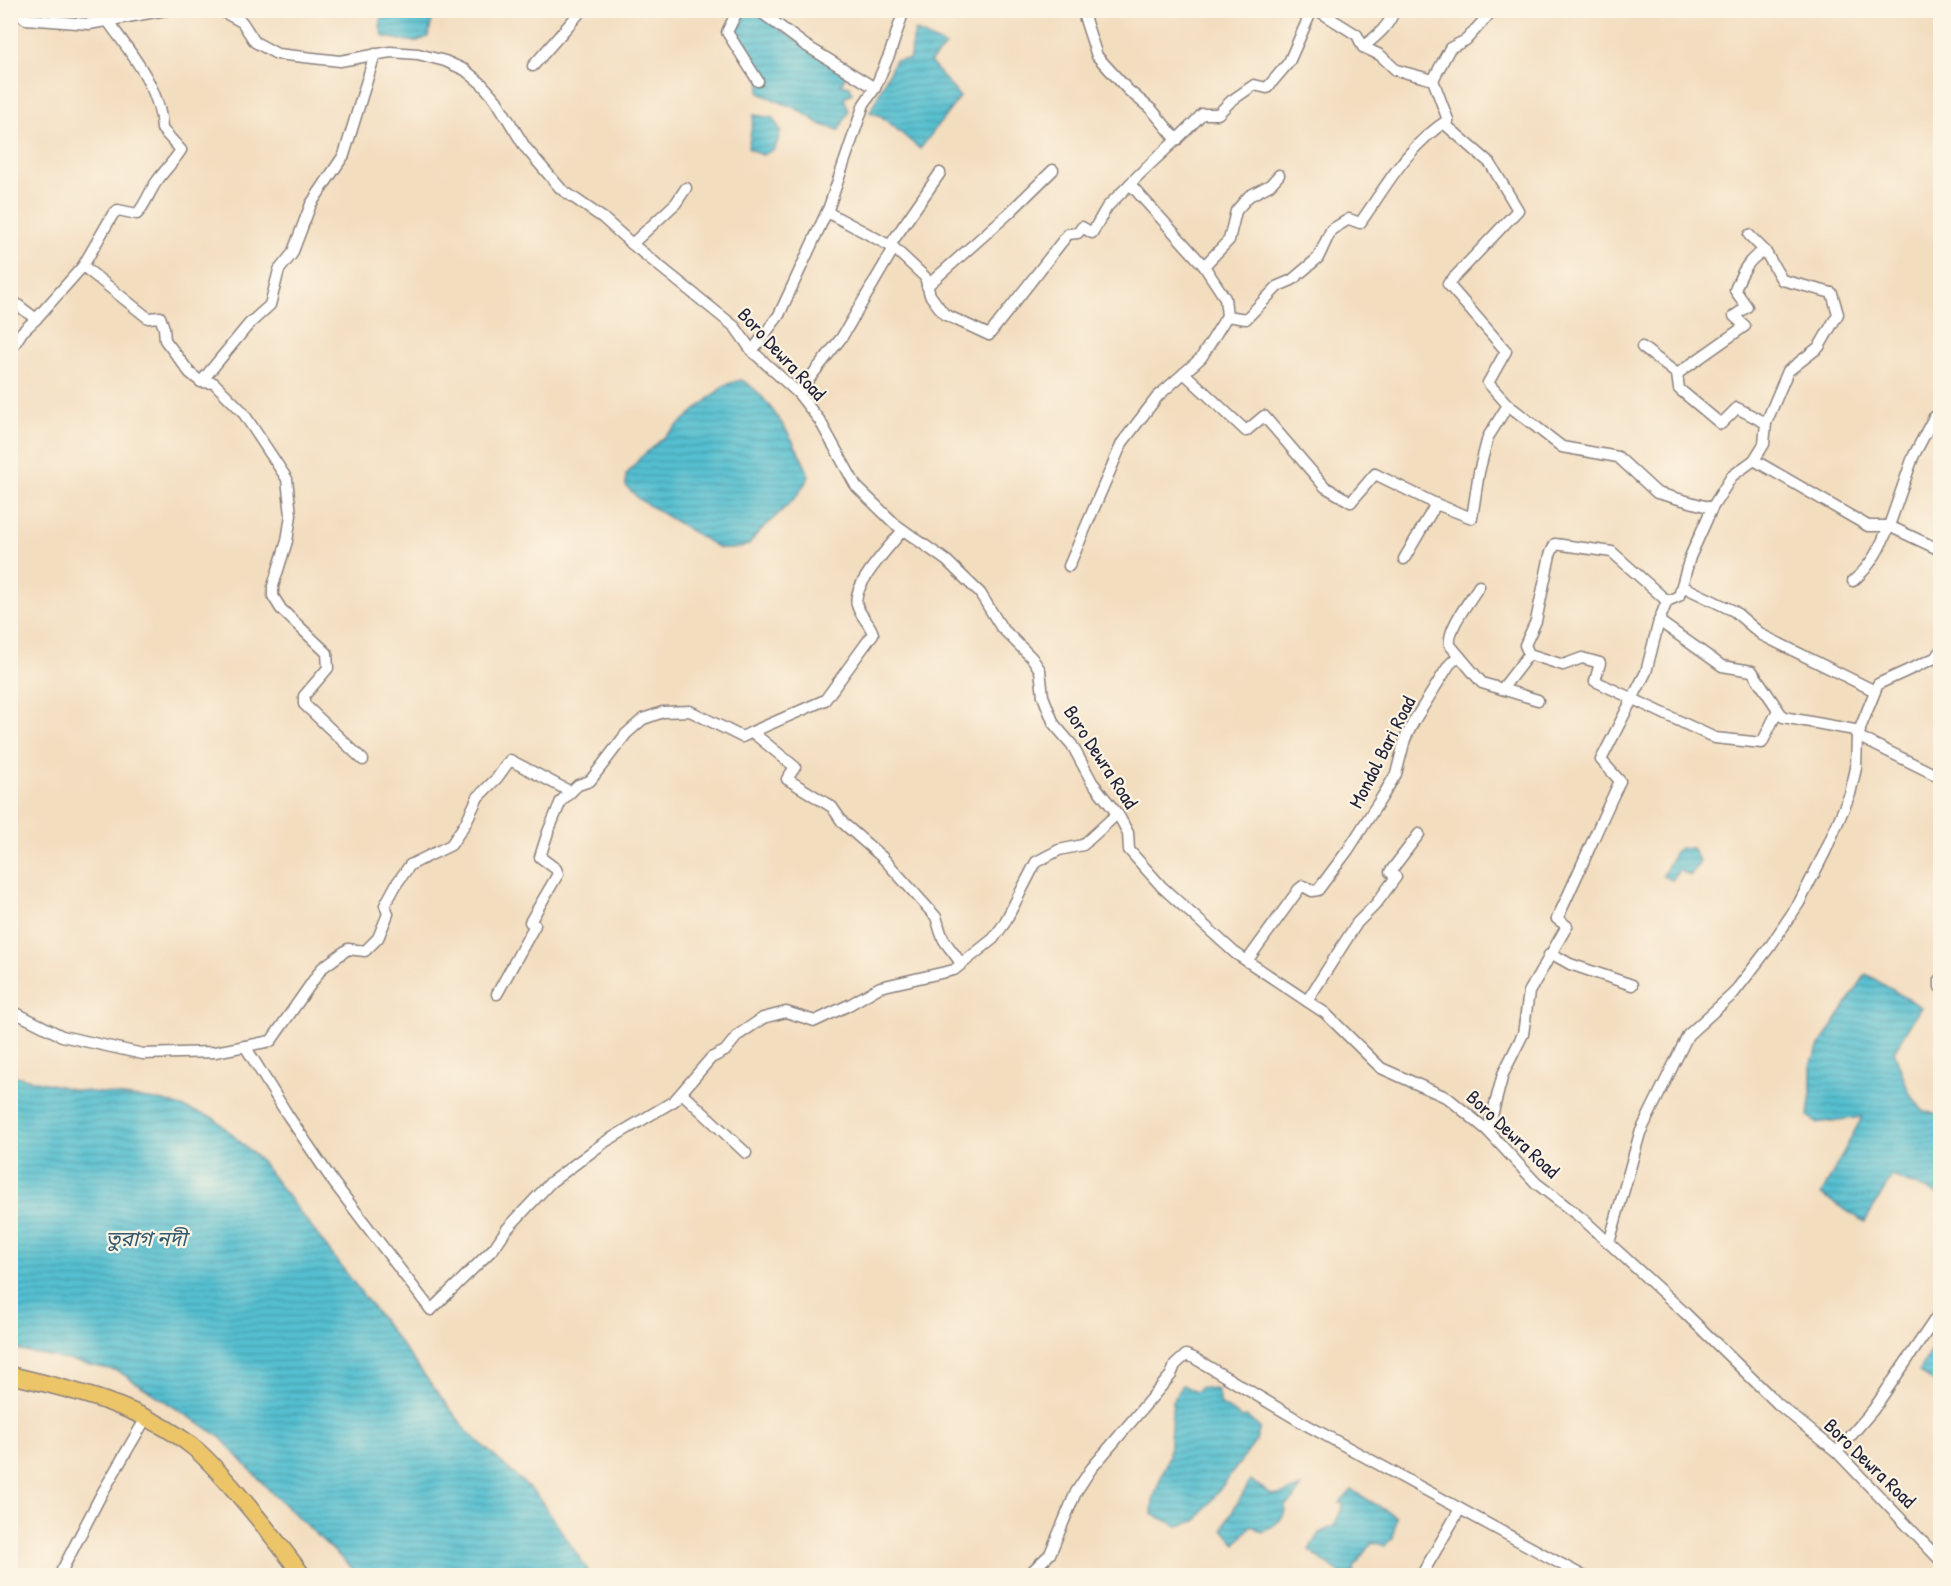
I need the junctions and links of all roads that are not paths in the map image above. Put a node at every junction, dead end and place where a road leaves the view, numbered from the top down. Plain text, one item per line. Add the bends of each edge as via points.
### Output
1 (14, 10) edge
2 (166, 10) edge
3 (220, 10) edge
4 (582, 10) edge
5 (738, 10) edge
6 (758, 10) edge
7 (904, 10) edge
8 (1312, 10) edge
9 (1317, 10) edge
10 (1394, 10) edge
11 (1493, 10) edge
12 (1082, 11) edge
13 (107, 20) junction
14 (1363, 47) junction
15 (375, 54) junction
16 (533, 66) dead end
17 (1433, 80) junction
18 (758, 81) dead end
19 (876, 88) junction
20 (1448, 120) junction
21 (1177, 140) junction
22 (1053, 170) dead end
23 (940, 173) dead end
24 (1278, 175) dead end
25 (1130, 184) junction
26 (686, 188) dead end
27 (827, 212) junction
28 (1749, 235) dead end
29 (632, 244) junction
30 (892, 247) junction
31 (1765, 251) junction
32 (83, 266) junction
33 (1203, 266) junction
34 (927, 286) junction
35 (10, 299) edge
36 (1227, 316) junction
37 (36, 319) junction
38 (1642, 347) dead end
39 (10, 351) edge
40 (753, 351) junction
41 (1184, 373) junction
42 (1677, 374) junction
43 (201, 382) junction
44 (798, 393) junction
45 (1508, 405) junction
46 (1934, 417) dead end
47 (1766, 423) junction
48 (1754, 459) junction
49 (1436, 504) junction
50 (1712, 508) junction
51 (1889, 526) junction
52 (903, 530) junction
53 (1941, 550) edge
54 (1404, 559) dead end
55 (1069, 566) dead end
56 (1853, 581) dead end
57 (1479, 586) dead end
58 (1682, 586) junction
59 (1667, 601) junction
60 (1659, 621) junction
61 (1941, 652) edge
62 (1529, 654) junction
63 (1458, 656) junction
64 (1502, 689) junction
65 (1875, 691) junction
66 (1632, 699) junction
67 (1538, 700) dead end
68 (1778, 710) junction
69 (752, 732) junction
70 (1858, 734) junction
71 (363, 760) dead end
72 (1941, 777) edge
73 (571, 792) junction
74 (1117, 814) junction
75 (1419, 834) dead end
76 (1549, 955) junction
77 (1247, 961) junction
78 (962, 964) junction
79 (1941, 980) edge
80 (1632, 985) dead end
81 (1941, 987) edge
82 (497, 994) dead end
83 (1307, 1001) junction
84 (10, 1010) edge
85 (245, 1046) junction
86 (681, 1094) junction
87 (1488, 1131) junction
88 (746, 1153) dead end
89 (1609, 1243) junction
90 (1941, 1312) edge
91 (10, 1375) edge
92 (146, 1418) junction
93 (1837, 1452) junction
94 (1461, 1509) junction
95 (1940, 1558) edge
96 (59, 1575) edge
97 (303, 1575) edge
98 (1027, 1575) edge
99 (1421, 1575) edge
100 (1583, 1575) edge

1 - 13 street via 26,19 89,24
2 - 13 street
3 - 15 street, Boro Dewra Road via 242,22 255,42 277,54 340,61
4 - 16 street
5 - 18 street via 727,32
6 - 19 street via 805,45
7 - 19 street
8 - 21 street via 1289,62 1268,88 1254,85 1218,114 1202,114
9 - 14 street via 1357,35
10 - 14 street via 1381,32
11 - 17 street via 1466,40 1450,48
12 - 21 street via 1097,56
13 - 32 street via 143,71 163,118 162,129 181,150 137,214 118,210 113,214
14 - 17 street via 1380,55 1396,70
15 - 29 street, Boro Dewra Road via 418,54 465,70 496,100 525,147 561,189
15 - 43 street via 344,155 311,204 292,254 279,270 270,305
17 - 20 street
19 - 27 street via 864,104
20 - 36 street via 1429,132 1400,164 1360,224 1349,219 1331,230 1318,258 1292,280 1278,286 1246,319
20 - 45 street via 1447,126 1490,163 1518,210 1448,284 1506,351 1488,383
21 - 25 street
22 - 34 street
23 - 30 street
24 - 33 street via 1236,211 1229,240
25 - 33 street
25 - 34 street via 1107,207 1092,232 1082,227 1068,234 989,335 944,314
26 - 29 street via 676,203
27 - 30 street
27 - 40 street via 778,315
28 - 31 street
29 - 40 street, Boro Dewra Road via 735,327
30 - 34 street via 925,277
30 - 44 street via 842,338
31 - 42 street via 1749,263 1735,290 1747,307 1734,316 1745,326
31 - 47 street via 1782,280 1832,293 1838,314 1819,347 1788,371
32 - 37 street
32 - 43 street via 148,318 160,317 165,340
33 - 36 street via 1225,298
35 - 37 street
36 - 41 street via 1201,358
37 - 39 street
38 - 42 street
40 - 44 street, Boro Dewra Road
41 - 49 street via 1246,431 1264,416 1326,486 1351,502 1375,474
41 - 55 street via 1158,396 1122,443
42 - 47 street via 1679,389 1721,424 1737,408
43 - 71 street via 214,383 242,411 287,479 291,515 273,596 281,609 327,653 328,668 304,696 304,704
44 - 52 street, Boro Dewra Road via 820,421 856,486
45 - 49 street via 1488,437 1472,518
45 - 50 street via 1562,447 1618,457 1657,493
46 - 51 street via 1913,457
47 - 48 street via 1764,444
48 - 50 street via 1732,476
48 - 51 street via 1868,526
49 - 54 street
50 - 58 street
51 - 53 street
51 - 56 street via 1881,546
52 - 69 street via 856,594 857,606 873,634 842,679 825,700
52 - 74 street, Boro Dewra Road via 947,561 972,585 1001,627 1032,658 1040,670 1043,696 1054,724
57 - 63 street via 1449,639
58 - 59 street via 1679,596
58 - 65 street via 1734,611 1762,635
59 - 60 street
59 - 62 street via 1612,552 1555,544 1536,621 1525,645
60 - 66 street via 1646,672
60 - 68 street via 1722,666 1752,671
61 - 65 street via 1878,684
62 - 64 street
62 - 66 street via 1563,665 1582,658 1600,663 1594,681
63 - 64 street via 1482,683
63 - 77 street, Mondol Bari Road via 1414,721 1396,774 1348,850 1318,890 1304,886 1299,889
64 - 67 street
65 - 70 street
66 - 68 street via 1715,738 1762,743
66 - 76 street via 1601,760 1620,781 1557,920 1567,926
68 - 70 street via 1783,717
69 - 73 street via 742,737 690,711 663,712 644,719 626,734 590,781
69 - 78 street via 795,767 787,779 832,807 843,824 883,858 936,917 946,943
70 - 72 street
70 - 89 street via 1850,794 1826,852 1771,945 1732,994 1688,1035 1640,1133
73 - 82 street via 555,813 540,857 558,874 530,922 535,925
73 - 85 street via 520,764 506,762 478,797 451,845 410,866 401,875 385,905 388,914 375,942 365,951 348,949 339,954 322,968 271,1041
74 - 77 street, Boro Dewra Road via 1128,833 1129,850 1144,868 1199,923
74 - 78 street via 1083,845 1059,850 1036,862 1004,924 993,939
75 - 83 street via 1390,872 1396,877 1357,923
76 - 80 street
76 - 87 street via 1529,992 1523,1034 1503,1074
77 - 83 street, Boro Dewra Road
78 - 86 street via 954,970 880,987 815,1021 786,1012 763,1018 711,1058
79 - 81 street
83 - 87 street, Boro Dewra Road via 1381,1068 1448,1098
84 - 85 street via 62,1036 143,1054 216,1052
85 - 86 street via 334,1183 431,1310 494,1248 551,1182
86 - 88 street
87 - 89 street, Boro Dewra Road via 1536,1183
89 - 93 street, Boro Dewra Road via 1778,1404
90 - 93 street via 1873,1410
91 - 92 highway via 88,1396
92 - 96 street
92 - 97 highway via 194,1447 264,1524
93 - 95 street, Boro Dewra Road
94 - 98 street via 1186,1355 1091,1469 1076,1492 1050,1554
94 - 99 street
94 - 100 street

